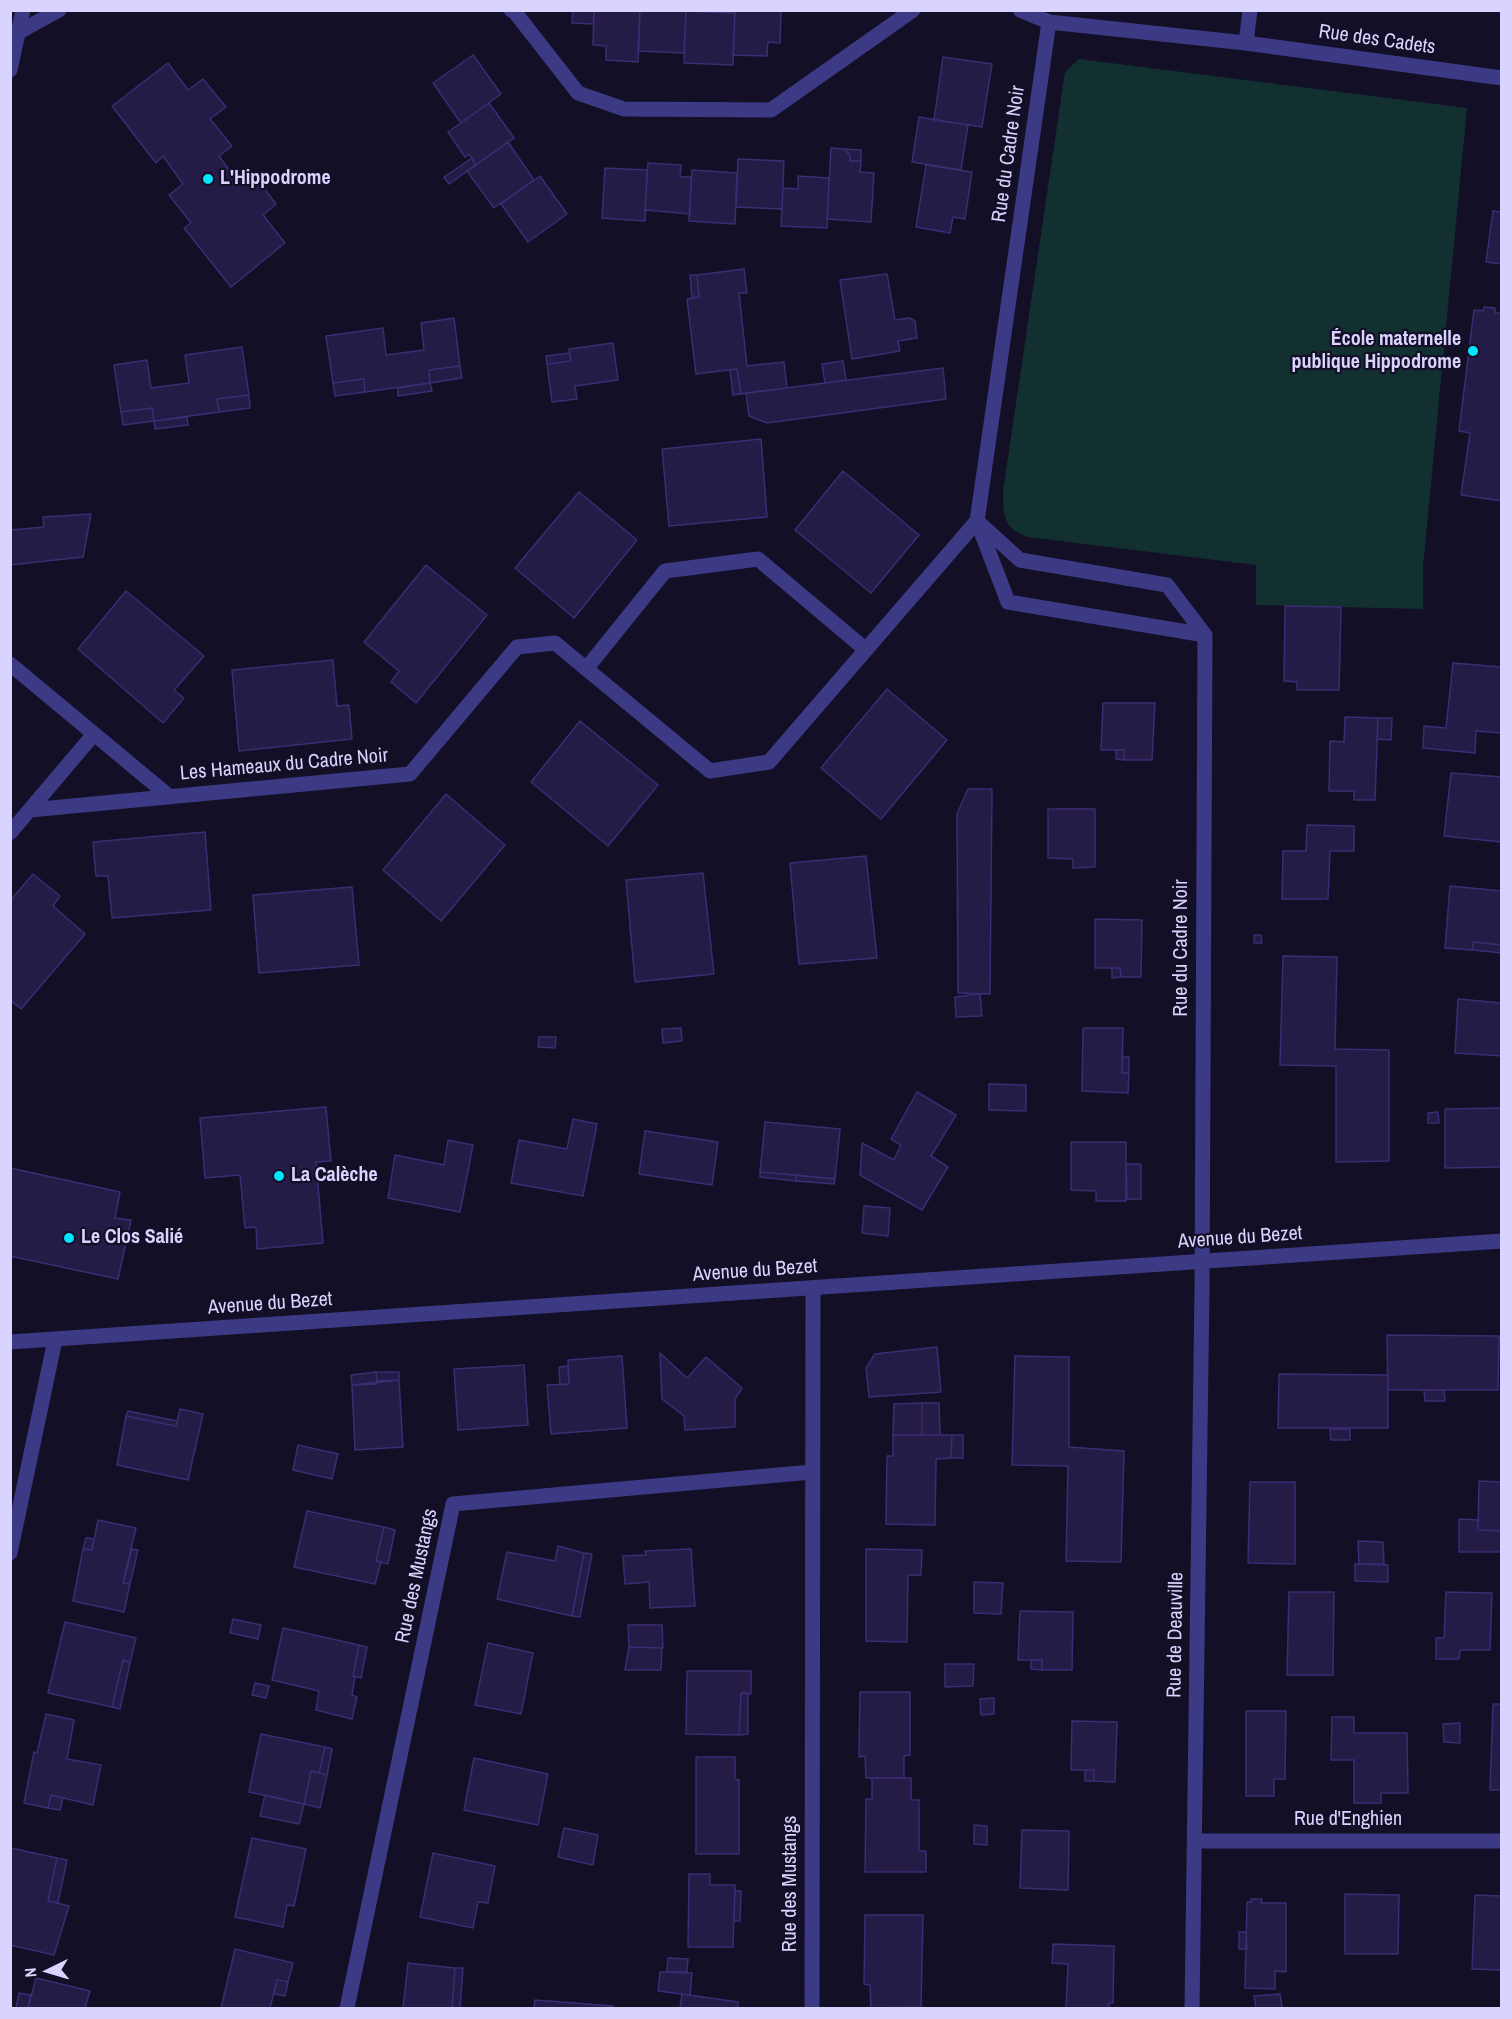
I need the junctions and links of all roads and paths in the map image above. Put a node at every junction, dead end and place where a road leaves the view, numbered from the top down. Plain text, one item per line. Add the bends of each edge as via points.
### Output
1 (23, 10) edge
2 (59, 10) edge
3 (913, 10) edge
4 (1020, 10) edge
5 (1250, 10) edge
6 (512, 11) edge
7 (1049, 22) junction
8 (19, 32) junction
9 (1246, 43) junction
10 (10, 70) edge
11 (1502, 78) edge
12 (977, 521) junction
13 (1205, 635) junction
14 (865, 649) junction
15 (10, 664) edge
16 (586, 669) junction
17 (94, 734) junction
18 (170, 797) junction
19 (30, 810) junction
20 (10, 833) edge
21 (1502, 1241) edge
22 (1202, 1262) junction
23 (813, 1288) junction
24 (55, 1340) junction
25 (10, 1342) edge
26 (812, 1472) junction
27 (10, 1553) edge
28 (1195, 1841) junction
29 (1502, 1841) edge
30 (347, 2008) edge
31 (812, 2008) edge
32 (1192, 2008) edge

1 - 8 street
2 - 8 street
3 - 6 street via 771,110 624,109 578,93
4 - 7 street
5 - 9 street
7 - 9 street
7 - 12 street, Rue du Cadre Noir
8 - 10 street
9 - 11 street, Rue des Cadets
12 - 13 street via 1020,560 1167,585
12 - 13 street, Rue du Cadre Noir via 1008,602
12 - 14 street, Les Hameaux du Cadre Noir
13 - 22 street, Rue du Cadre Noir
14 - 16 street via 758,559 665,571
14 - 16 street, Les Hameaux du Cadre Noir via 769,762 710,771
15 - 17 street, Les Hameaux du Cadre Noir
16 - 18 street, Les Hameaux du Cadre Noir via 555,643 517,647 410,774
17 - 18 street, Les Hameaux du Cadre Noir
17 - 19 street
18 - 19 street, Les Hameaux du Cadre Noir
19 - 20 street
21 - 22 street, Avenue du Bezet
22 - 23 street, Avenue du Bezet
22 - 28 street, Rue de Deauville
23 - 24 street, Avenue du Bezet
23 - 26 street, Rue des Mustangs
24 - 25 street, Avenue du Bezet
24 - 27 street
26 - 30 street, Rue des Mustangs via 453,1504
26 - 31 street, Rue des Mustangs
28 - 29 street, Rue d'Enghien
28 - 32 street, Rue de Deauville

